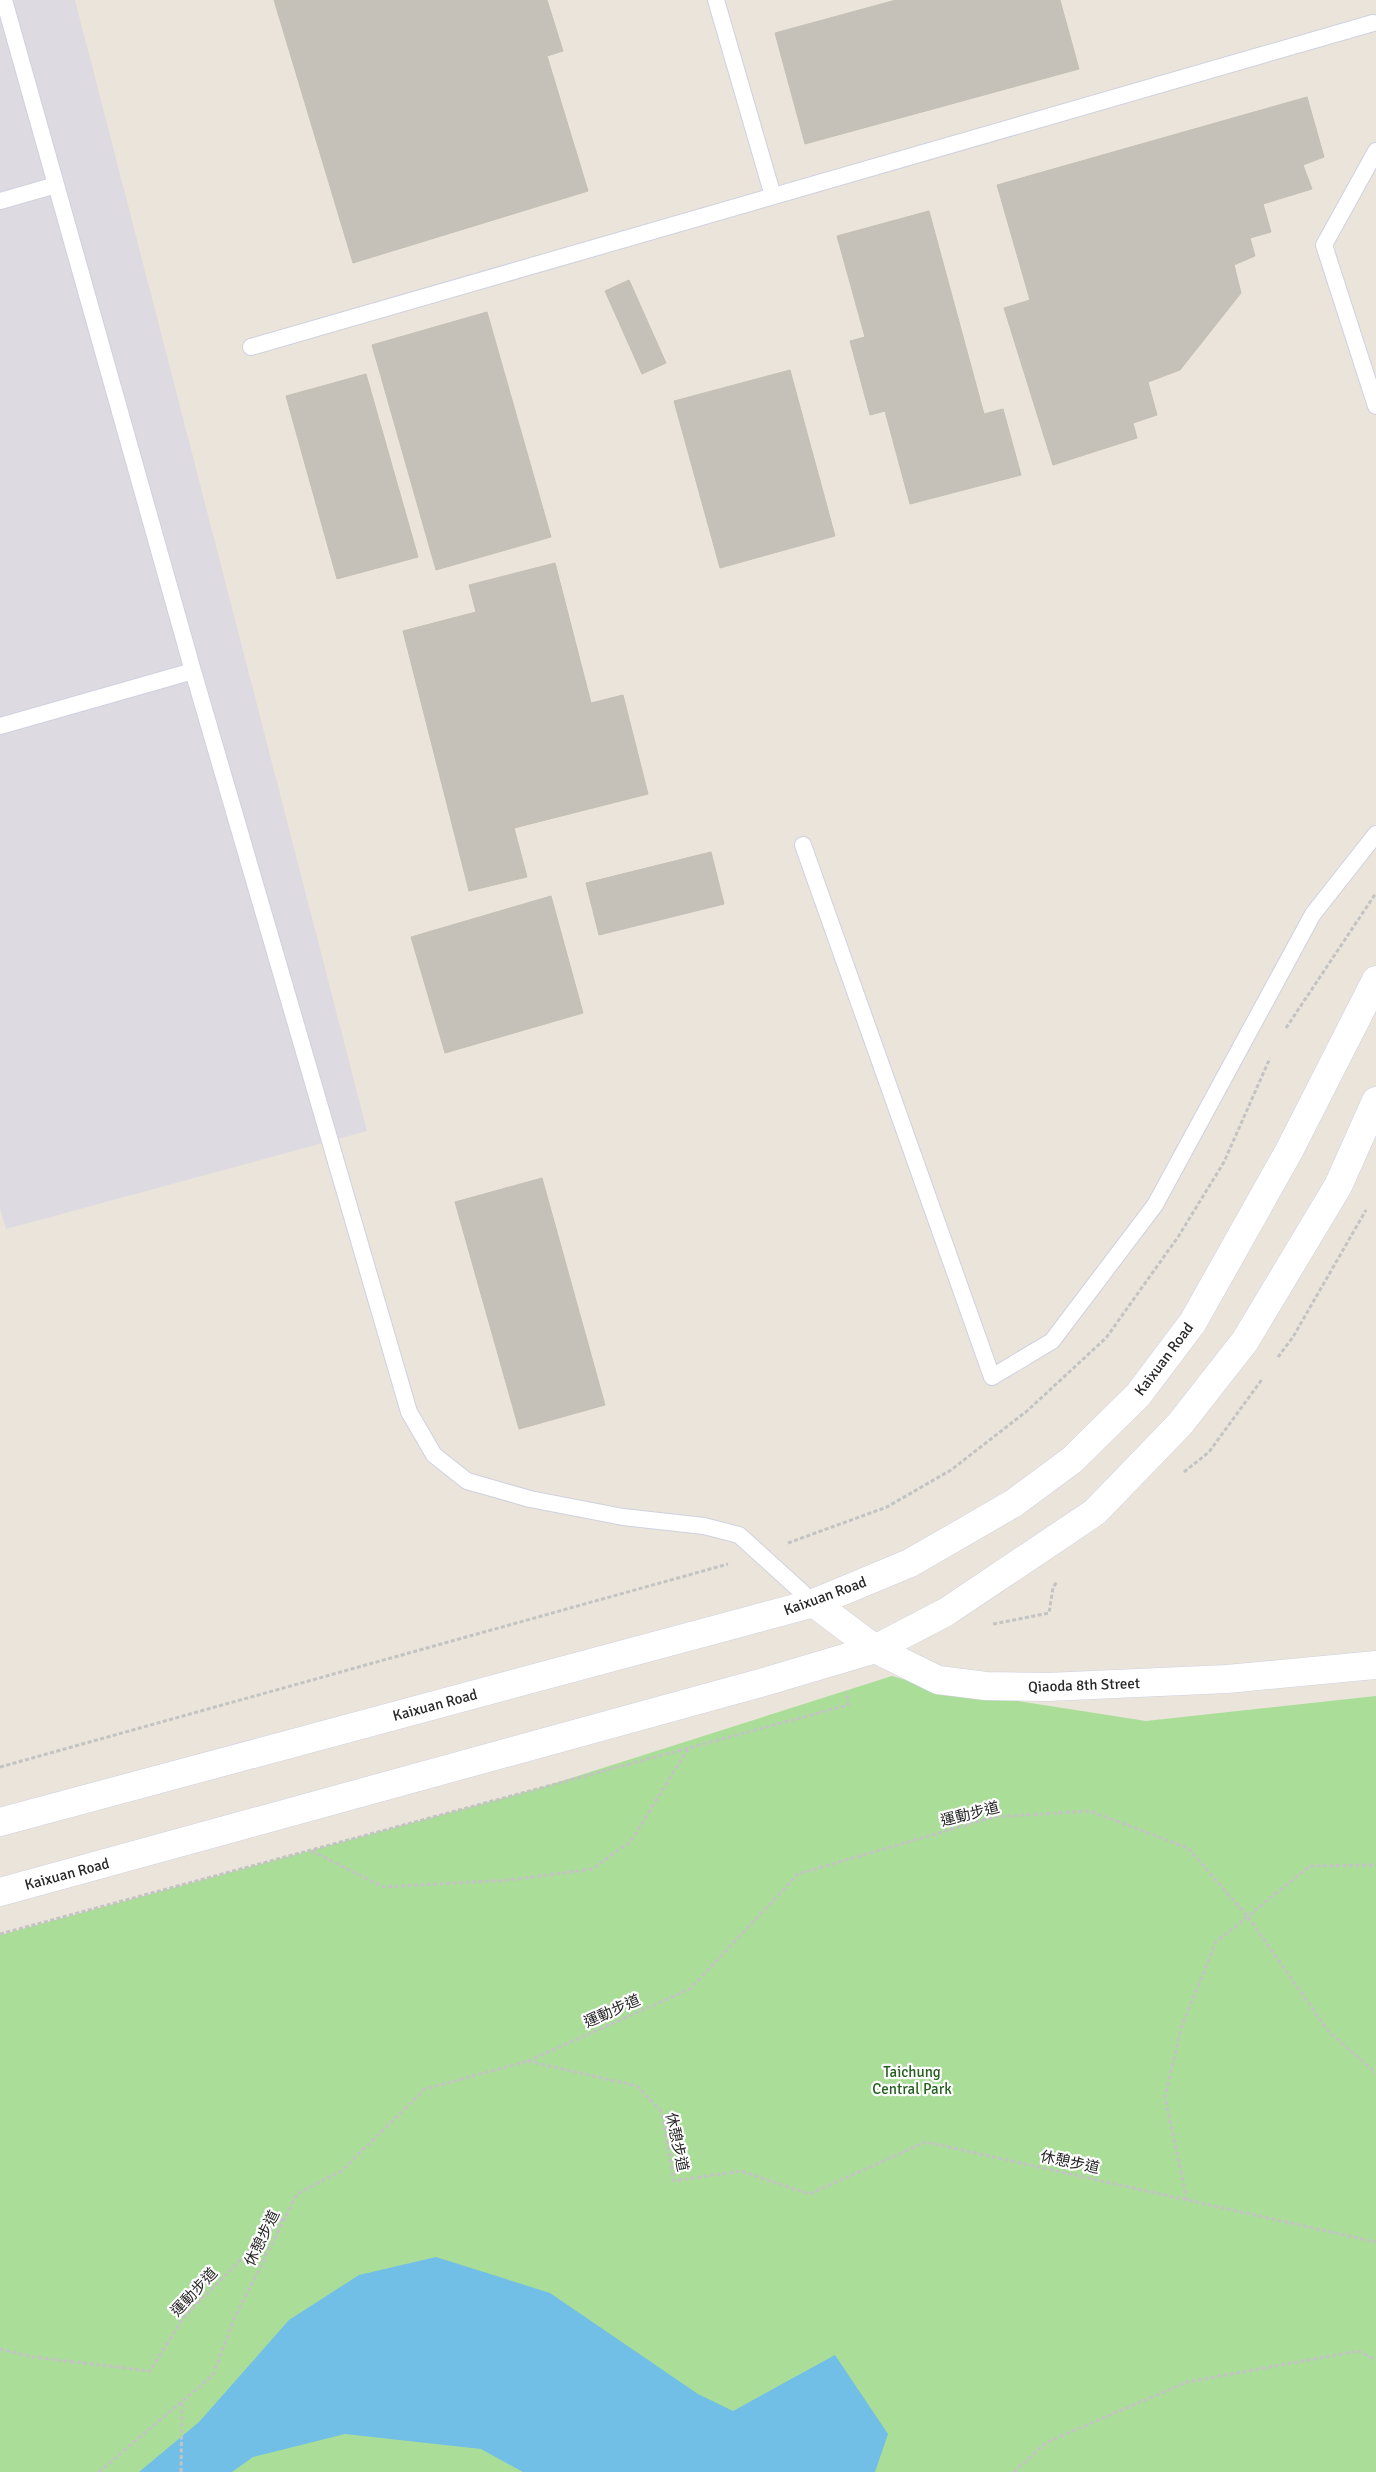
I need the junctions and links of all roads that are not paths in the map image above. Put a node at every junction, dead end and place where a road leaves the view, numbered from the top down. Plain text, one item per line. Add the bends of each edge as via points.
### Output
1 (4, 0) edge
2 (716, 0) edge
3 (1374, 23) dead end
4 (1376, 151) edge
5 (56, 185) junction
6 (773, 196) junction
7 (0, 201) edge
8 (251, 347) dead end
9 (1376, 406) edge
10 (193, 671) junction
11 (0, 726) edge
12 (1376, 834) edge
13 (802, 844) dead end
14 (1376, 980) edge
15 (1376, 1101) edge
16 (814, 1604) junction
17 (874, 1649) junction
18 (1376, 1665) edge
19 (0, 1822) edge
20 (0, 1892) edge

1 - 5 lane
2 - 6 lane
3 - 6 lane
4 - 9 lane via 1324,245
5 - 7 lane
5 - 10 lane
6 - 8 lane
10 - 11 lane
10 - 16 lane via 409,1412 434,1454 467,1481 539,1501 623,1517 704,1526 739,1535
12 - 13 lane via 1313,914 1155,1205 1052,1341 992,1376
14 - 16 street, Kaixuan Road via 1289,1151 1193,1322 1138,1395 1072,1460 1014,1503 910,1563
15 - 17 street, Kaixuan Road via 1338,1186 1245,1341 1180,1424 1095,1512 946,1612
16 - 17 street, Qiaoda 8th Street
16 - 19 street, Kaixuan Road
17 - 18 street, Qiaoda 8th Street via 938,1680 986,1686 1048,1687 1227,1679
17 - 20 street, Kaixuan Road via 688,1705

